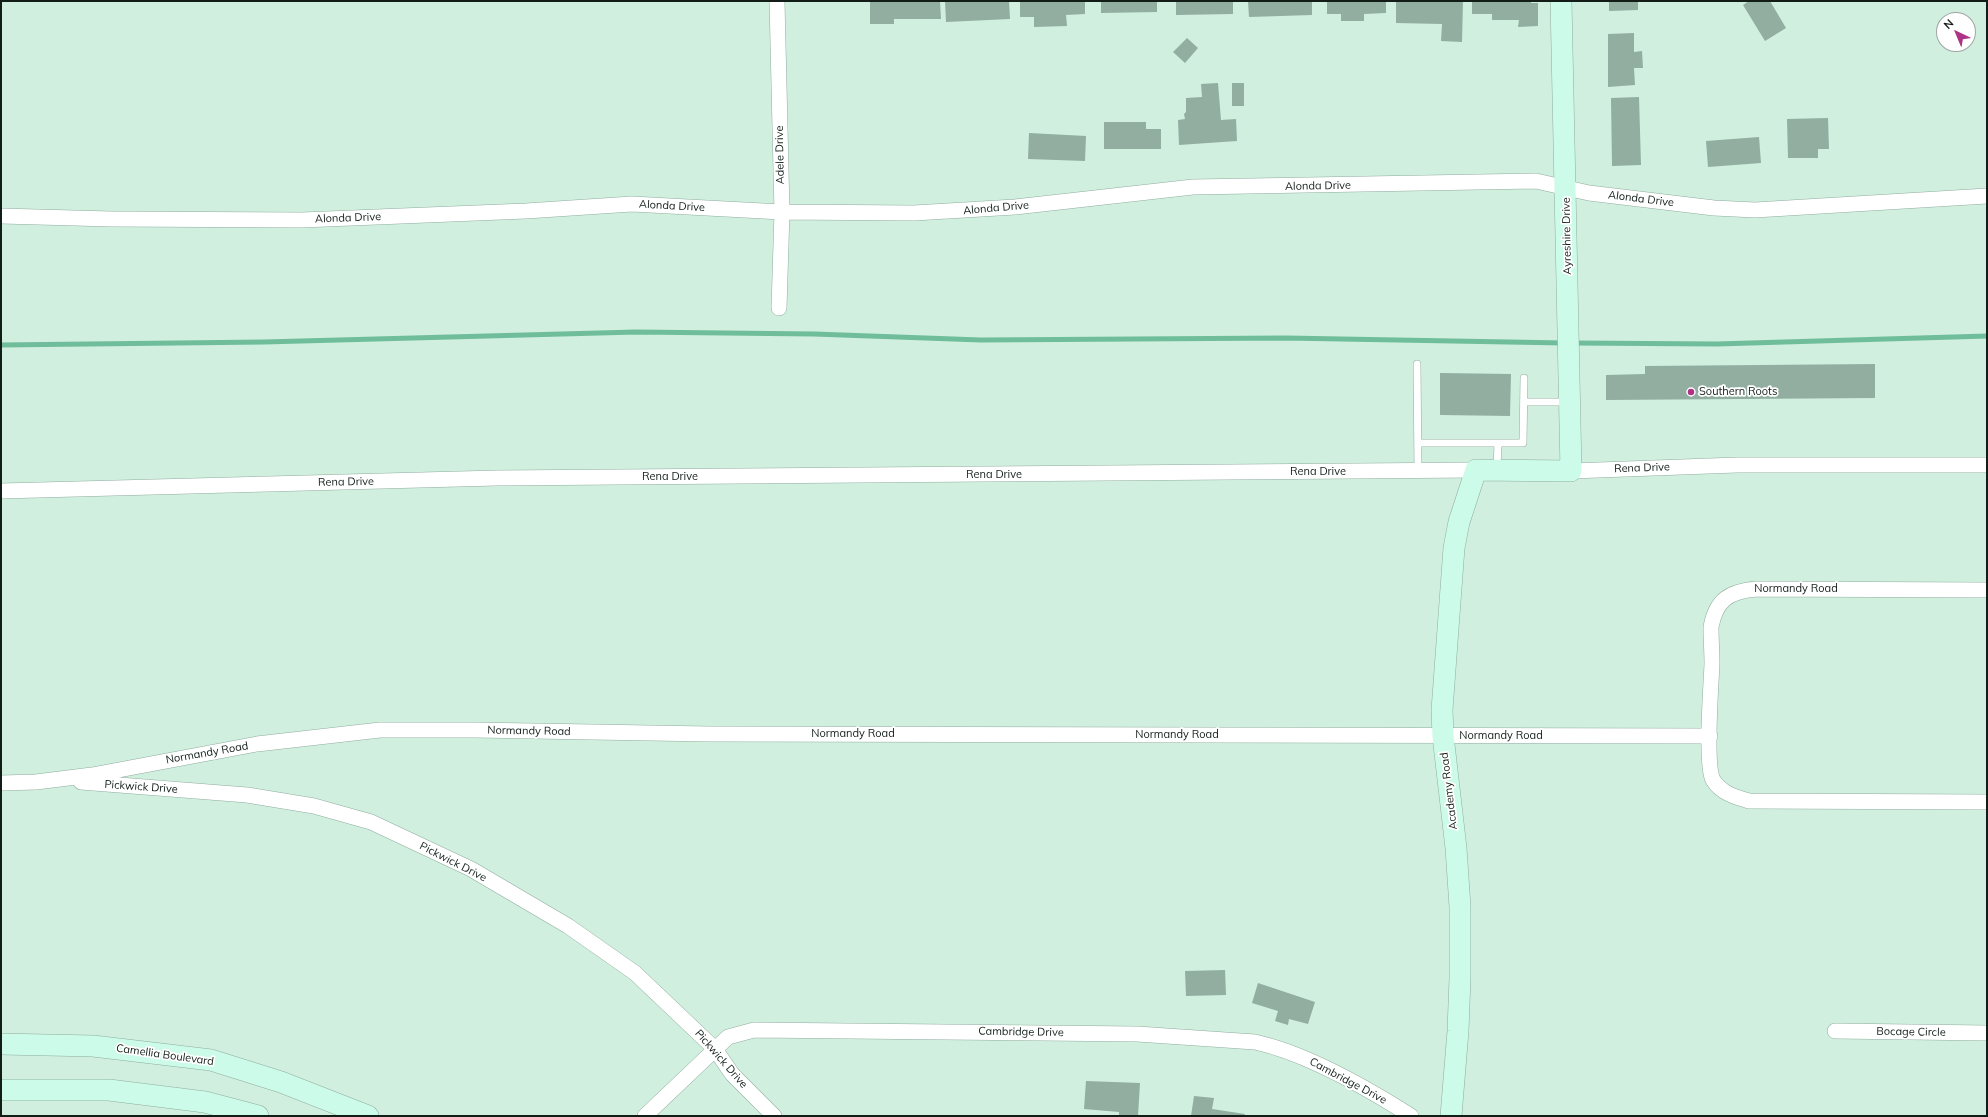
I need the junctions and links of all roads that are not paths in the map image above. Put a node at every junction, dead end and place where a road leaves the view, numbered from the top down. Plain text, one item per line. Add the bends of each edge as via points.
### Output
1 (777, 1) edge
2 (1561, 1) edge
3 (1566, 187) junction
4 (1987, 196) edge
5 (782, 212) junction
6 (1, 216) edge
7 (779, 308) dead end
8 (1417, 364) dead end
9 (1524, 378) dead end
10 (1524, 402) junction
11 (1570, 402) junction
12 (1418, 443) junction
13 (1498, 443) junction
14 (1987, 465) edge
15 (1476, 470) junction
16 (1497, 470) junction
17 (1571, 470) junction
18 (1418, 472) junction
19 (1, 491) edge
20 (1987, 590) edge
21 (1443, 736) junction
22 (1710, 736) junction
23 (52, 780) junction
24 (1, 783) edge
25 (1987, 802) edge
26 (1835, 1032) dead end
27 (1987, 1033) edge
28 (1, 1044) edge
29 (715, 1049) junction
30 (1, 1090) edge
31 (258, 1116) edge
32 (368, 1116) edge
33 (645, 1116) edge
34 (774, 1116) edge
35 (1411, 1116) edge
36 (1451, 1116) edge

1 - 5 street, Adele Drive
2 - 3 street, Ayreshire Drive
3 - 4 street, Alonda Drive via 1589,193 1714,208 1755,210
3 - 5 street, Alonda Drive via 1536,181 1193,187 1015,207 937,212
3 - 11 street, Ayreshire Drive
5 - 6 street, Alonda Drive via 632,204 302,220
5 - 7 street, Adele Drive
8 - 12 lane
9 - 10 lane
10 - 11 lane
10 - 13 lane via 1523,443
11 - 17 street, Ayreshire Drive
12 - 13 lane
12 - 18 lane
13 - 16 lane
14 - 17 street, Rena Drive via 1737,465
15 - 16 street, Rena Drive
15 - 18 street, Rena Drive
15 - 21 street, Academy Road via 1459,522 1454,548 1442,710
16 - 17 street, Rena Drive
18 - 19 street, Rena Drive via 496,478
20 - 22 street, Normandy Road via 1757,589 1737,592 1718,605 1713,615
21 - 22 street, Normandy Road
21 - 23 street, Normandy Road via 716,734 380,730 257,744
21 - 36 street, Academy Road via 1460,907 1458,1031
22 - 25 street, Normandy Road via 1710,766 1713,779 1722,791 1749,801
23 - 24 street, Normandy Road
23 - 29 street, Pickwick Drive via 247,795 314,806 371,822 471,869 568,926 635,973
26 - 27 street, Bocage Circle
28 - 32 street, Camellia Boulevard via 93,1046 211,1060 281,1082
29 - 33 street, Cambridge Drive
29 - 34 street, Pickwick Drive via 732,1074
29 - 35 street, Cambridge Drive via 728,1038 754,1030 1129,1034 1255,1042 1307,1060
30 - 31 street via 108,1090 205,1102

